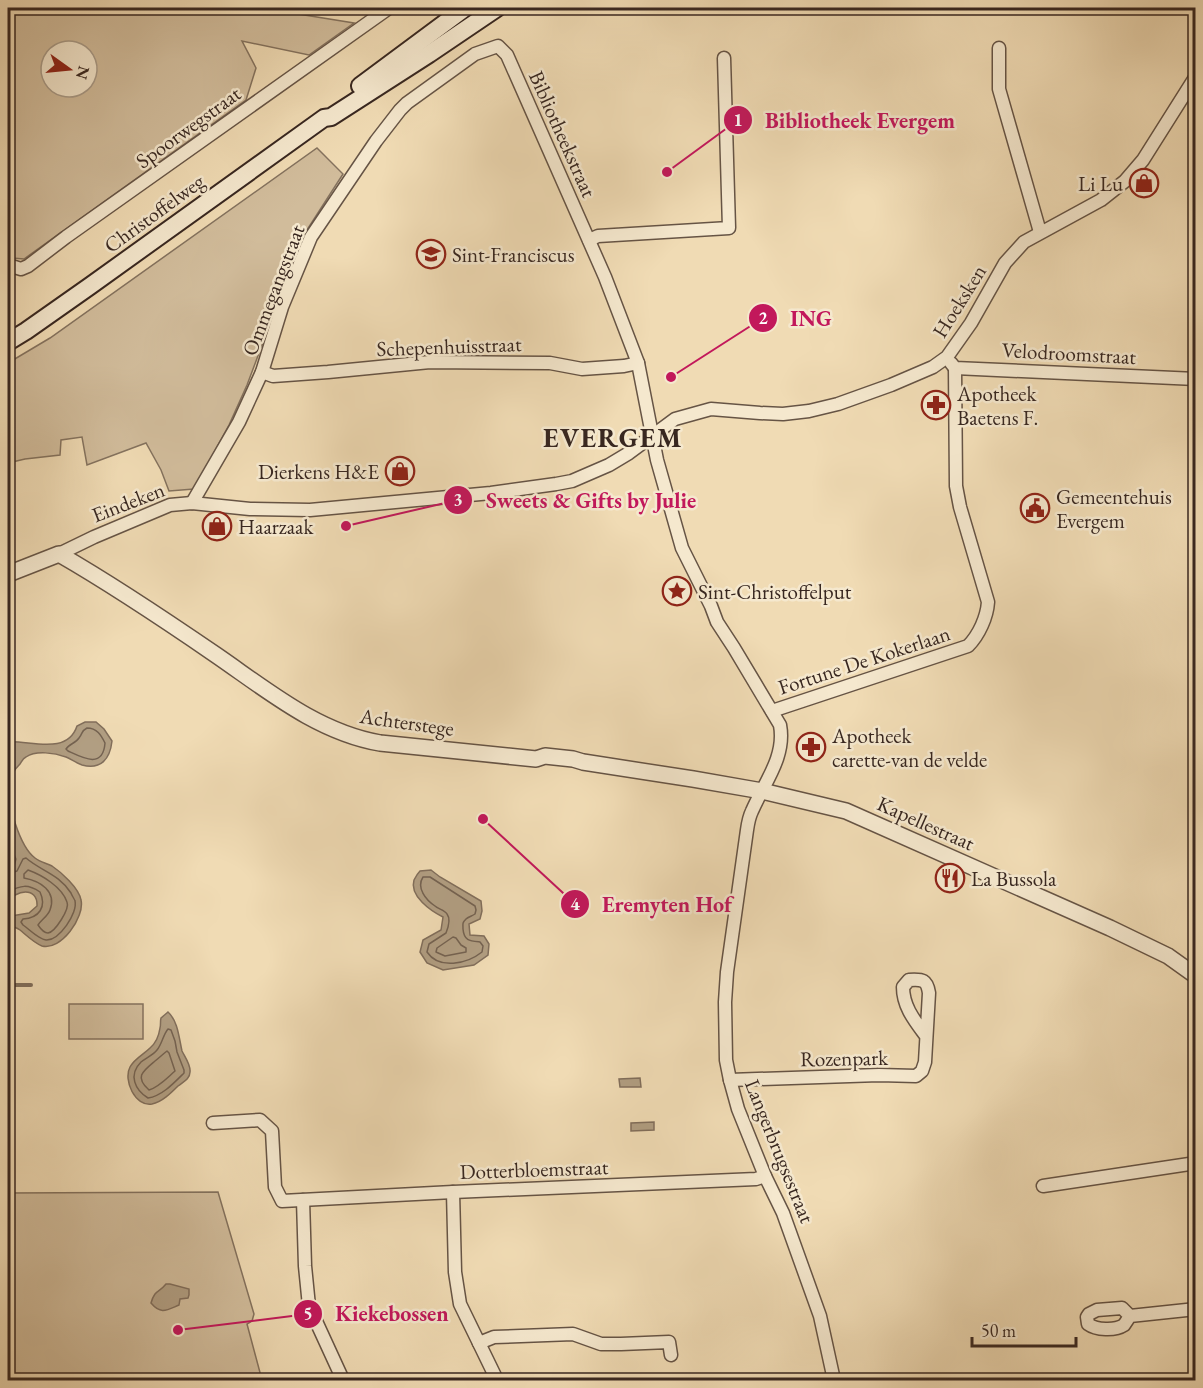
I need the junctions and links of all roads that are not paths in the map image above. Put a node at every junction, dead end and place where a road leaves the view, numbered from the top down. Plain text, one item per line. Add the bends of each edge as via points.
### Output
1 (389, 8) edge
2 (465, 8) edge
3 (497, 8) edge
4 (498, 46) joint
5 (999, 48) dead end
6 (724, 58) dead end
7 (1196, 76) edge
8 (324, 118) junction
9 (1040, 232) junction
10 (589, 240) junction
11 (8, 265) edge
12 (8, 342) edge
13 (947, 357) junction
14 (638, 363) junction
15 (955, 368) junction
16 (262, 372) junction
17 (1196, 379) edge
18 (653, 436) junction
19 (192, 503) junction
20 (59, 554) junction
21 (8, 574) edge
22 (772, 711) junction
23 (762, 791) junction
24 (1196, 976) edge
25 (926, 1036) dead end
26 (730, 1080) junction
27 (213, 1123) dead end
28 (1196, 1163) edge
29 (765, 1176) junction
30 (1043, 1186) dead end
31 (453, 1192) junction
32 (303, 1200) junction
33 (1196, 1309) edge
34 (1130, 1316) dead end
35 (479, 1343) junction
36 (671, 1355) dead end
37 (343, 1380) edge
38 (497, 1380) edge
39 (834, 1380) edge

1 - 11 street, Spoorwegstraat via 28,267
2 - 8 main road, Christoffelweg via 327,111
3 - 8 main road, Christoffelweg via 332,117
4 - 10 street, Bibliotheekstraat via 507,55
4 - 16 street, Ommegangstraat via 475,54 407,103 376,141 311,237 282,307
5 - 9 street via 999,89
6 - 10 street via 729,228 598,236
7 - 9 street, Hoeksken via 1143,160 1125,181 1101,200
8 - 12 main road, Christoffelweg
9 - 13 street, Hoeksken via 1024,242 1005,263
10 - 14 street, Bibliotheekstraat
13 - 15 street
13 - 18 street, Hoeksken via 922,372 838,404 783,414 711,409 675,419
14 - 16 street, Schepenhuisstraat via 582,369 550,363 430,362 273,376
14 - 18 street, Bibliotheekstraat
15 - 17 street, Velodroomstraat
15 - 22 street, Fortune De Kokerlaan via 956,486 988,602 974,640 968,646
16 - 19 street, Ommegangstraat via 239,423
18 - 19 street, Eindeken via 609,465 556,484 310,510
18 - 22 street, Bibliotheekstraat via 682,548 717,622
19 - 20 street, Eindeken via 170,505
20 - 21 street, Eindeken
20 - 23 street, Achterstege via 286,704 346,735 380,743 536,759 573,759
22 - 23 street, Langerbrugsestraat via 782,737 774,769
23 - 24 street, Kapellestraat via 846,812 872,823 1110,928 1168,956
23 - 26 street, Langerbrugsestraat via 747,830 727,972 724,1032
25 - 26 street, Rozenpark via 925,1062 916,1076
26 - 29 street, Langerbrugsestraat
27 - 32 street, Dotterbloemstraat via 260,1120 272,1131 275,1187 282,1201
28 - 30 street
29 - 31 street, Dotterbloemstraat
29 - 39 street, Langerbrugsestraat via 796,1246 820,1316
31 - 32 street, Dotterbloemstraat
31 - 35 street via 460,1304
32 - 37 street via 309,1306
33 - 34 street
35 - 36 street via 494,1337 573,1334 601,1344 669,1342
35 - 38 street

